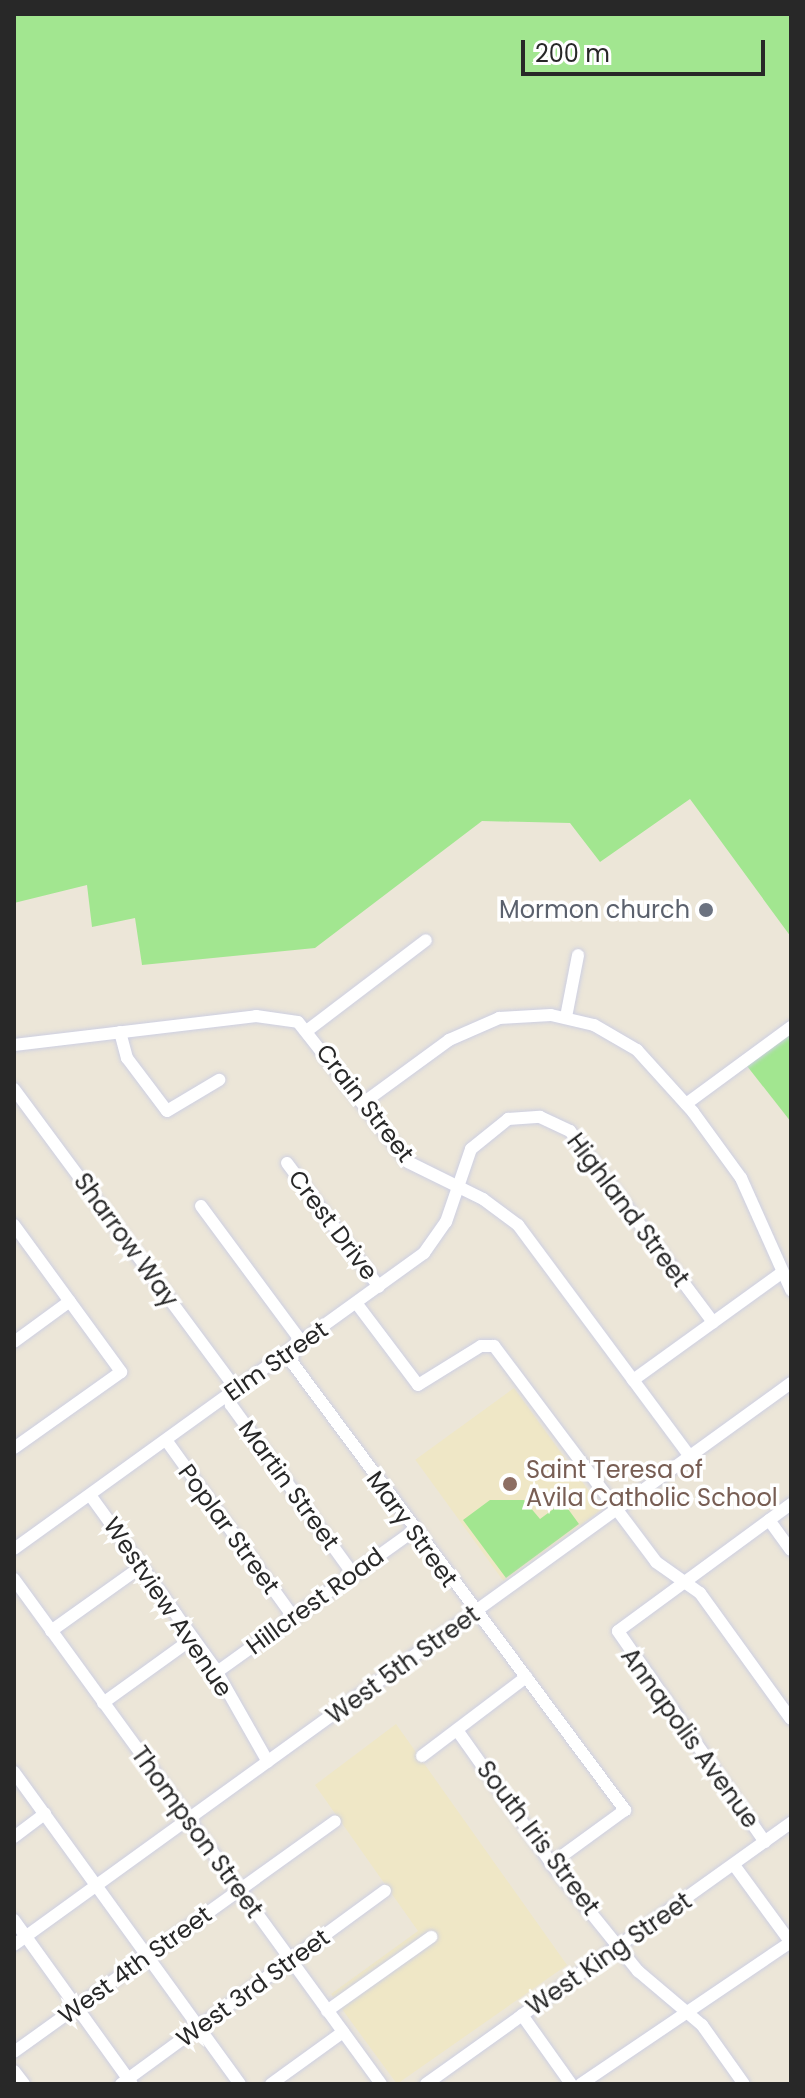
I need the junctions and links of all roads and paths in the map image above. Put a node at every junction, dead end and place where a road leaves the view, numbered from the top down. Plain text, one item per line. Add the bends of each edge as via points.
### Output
1 (426, 940) dead end
2 (578, 955) dead end
3 (566, 1017) junction
4 (791, 1027) edge
5 (308, 1030) junction
6 (120, 1032) junction
7 (14, 1045) edge
8 (219, 1080) dead end
9 (14, 1089) edge
10 (363, 1103) junction
11 (686, 1104) junction
12 (486, 1132) joint
13 (287, 1163) dead end
14 (458, 1188) junction
15 (201, 1206) dead end
16 (14, 1225) edge
17 (780, 1274) junction
18 (379, 1287) junction
19 (791, 1290) edge
20 (70, 1301) junction
21 (357, 1304) junction
22 (713, 1322) junction
23 (14, 1342) edge
24 (293, 1349) junction
25 (633, 1380) junction
26 (791, 1383) edge
27 (230, 1394) junction
28 (166, 1440) junction
29 (14, 1448) edge
30 (689, 1455) junction
31 (90, 1495) junction
32 (791, 1504) edge
33 (615, 1510) junction
34 (769, 1520) junction
35 (413, 1531) junction
36 (14, 1549) edge
37 (791, 1550) edge
38 (142, 1566) junction
39 (353, 1574) junction
40 (14, 1579) edge
41 (683, 1581) junction
42 (478, 1611) junction
43 (293, 1617) junction
44 (51, 1631) junction
45 (193, 1638) junction
46 (217, 1672) junction
47 (526, 1677) junction
48 (103, 1703) junction
49 (791, 1719) edge
50 (457, 1730) junction
51 (422, 1756) dead end
52 (268, 1762) junction
53 (14, 1772) edge
54 (45, 1814) junction
55 (189, 1819) junction
56 (335, 1821) dead end
57 (791, 1823) edge
58 (14, 1837) edge
59 (765, 1842) junction
60 (551, 1864) junction
61 (734, 1865) junction
62 (97, 1885) junction
63 (239, 1890) junction
64 (385, 1891) dead end
65 (14, 1920) edge
66 (26, 1937) junction
67 (431, 1937) dead end
68 (791, 1943) edge
69 (14, 1945) edge
70 (619, 1946) junction
71 (148, 1956) junction
72 (290, 1961) junction
73 (77, 2007) junction
74 (684, 2010) junction
75 (327, 2011) junction
76 (522, 2015) junction
77 (199, 2027) junction
78 (343, 2032) junction
79 (14, 2052) edge
80 (14, 2071) edge
81 (127, 2082) edge
82 (24, 2084) edge
83 (240, 2084) edge
84 (271, 2084) edge
85 (381, 2084) edge
86 (426, 2084) edge
87 (571, 2084) edge
88 (581, 2084) edge
89 (744, 2084) edge

1 - 5 street
2 - 3 street
3 - 10 street via 525,1015 470,1029
3 - 11 street via 637,1050
4 - 11 street
5 - 6 street, Crain Street via 275,1015
5 - 10 street, Crain Street
6 - 7 street, Crain Street
6 - 8 street via 127,1058 167,1111
9 - 27 street, Sharrow Way via 230,1381
10 - 14 street, Crain Street via 408,1162
11 - 17 street via 741,1178
12 - 14 street, Elm Street
12 - 22 street, Highland Street via 527,1116 570,1131
13 - 18 street, Crest Drive
14 - 18 street, Elm Street via 432,1246
14 - 25 street, Crain Street via 518,1225
15 - 24 street, Mary Street via 298,1337
16 - 20 street
17 - 19 street
17 - 22 street
18 - 21 street, Elm Street
20 - 23 street
20 - 29 street via 121,1372
21 - 24 street, Elm Street
21 - 33 street via 418,1385 486,1344 494,1346
22 - 25 street
24 - 27 street, Elm Street
24 - 35 street, Mary Street via 291,1361
25 - 30 street, Crain Street
26 - 30 street, West 5th Street
27 - 28 street, Elm Street
27 - 39 street, Martin Street
28 - 31 street, Elm Street
28 - 43 street, Poplar Street
30 - 33 street, West 5th Street
31 - 36 street, Elm Street
31 - 38 street, Westview Avenue
32 - 34 street
33 - 41 street via 656,1562
33 - 42 street, West 5th Street
34 - 37 street
34 - 41 street
35 - 39 street, Hillcrest Road
35 - 42 street, Mary Street
38 - 44 street
38 - 45 street, Westview Avenue
39 - 43 street, Hillcrest Road
40 - 44 street, Thompson Street
41 - 49 street via 700,1593
41 - 59 street, Annapolis Avenue via 618,1631
42 - 47 street, Mary Street
42 - 52 street, West 5th Street
43 - 46 street, Hillcrest Road
44 - 48 street, Thompson Street
45 - 46 street, Westview Avenue
45 - 48 street
46 - 52 street, Westview Avenue
47 - 50 street
47 - 60 street, Mary Street via 625,1810
48 - 55 street, Thompson Street
50 - 51 street
50 - 60 street, South Iris Street
52 - 55 street, West 5th Street
53 - 54 street
54 - 58 street
54 - 62 street
55 - 62 street, West 5th Street
55 - 63 street, Thompson Street
56 - 63 street, West 4th Street
57 - 59 street, West King Street
59 - 61 street, West King Street
60 - 70 street, South Iris Street
61 - 68 street
61 - 70 street, West King Street
62 - 66 street, West 5th Street
62 - 71 street
63 - 71 street, West 4th Street
63 - 72 street, Thompson Street
64 - 72 street, West 3rd Street
65 - 66 street
66 - 69 street, West 5th Street
66 - 73 street
67 - 75 street
68 - 74 street
70 - 74 street, South Iris Street
70 - 76 street, West King Street
71 - 73 street, West 4th Street
71 - 77 street
72 - 75 street, Thompson Street
72 - 77 street, West 3rd Street
73 - 79 street, West 4th Street
73 - 81 street
74 - 88 street
74 - 89 street, South Iris Street
75 - 78 street, Thompson Street
76 - 86 street, West King Street
76 - 87 street
77 - 81 street, West 3rd Street
77 - 83 street
78 - 84 street
78 - 85 street, Thompson Street
80 - 82 street

